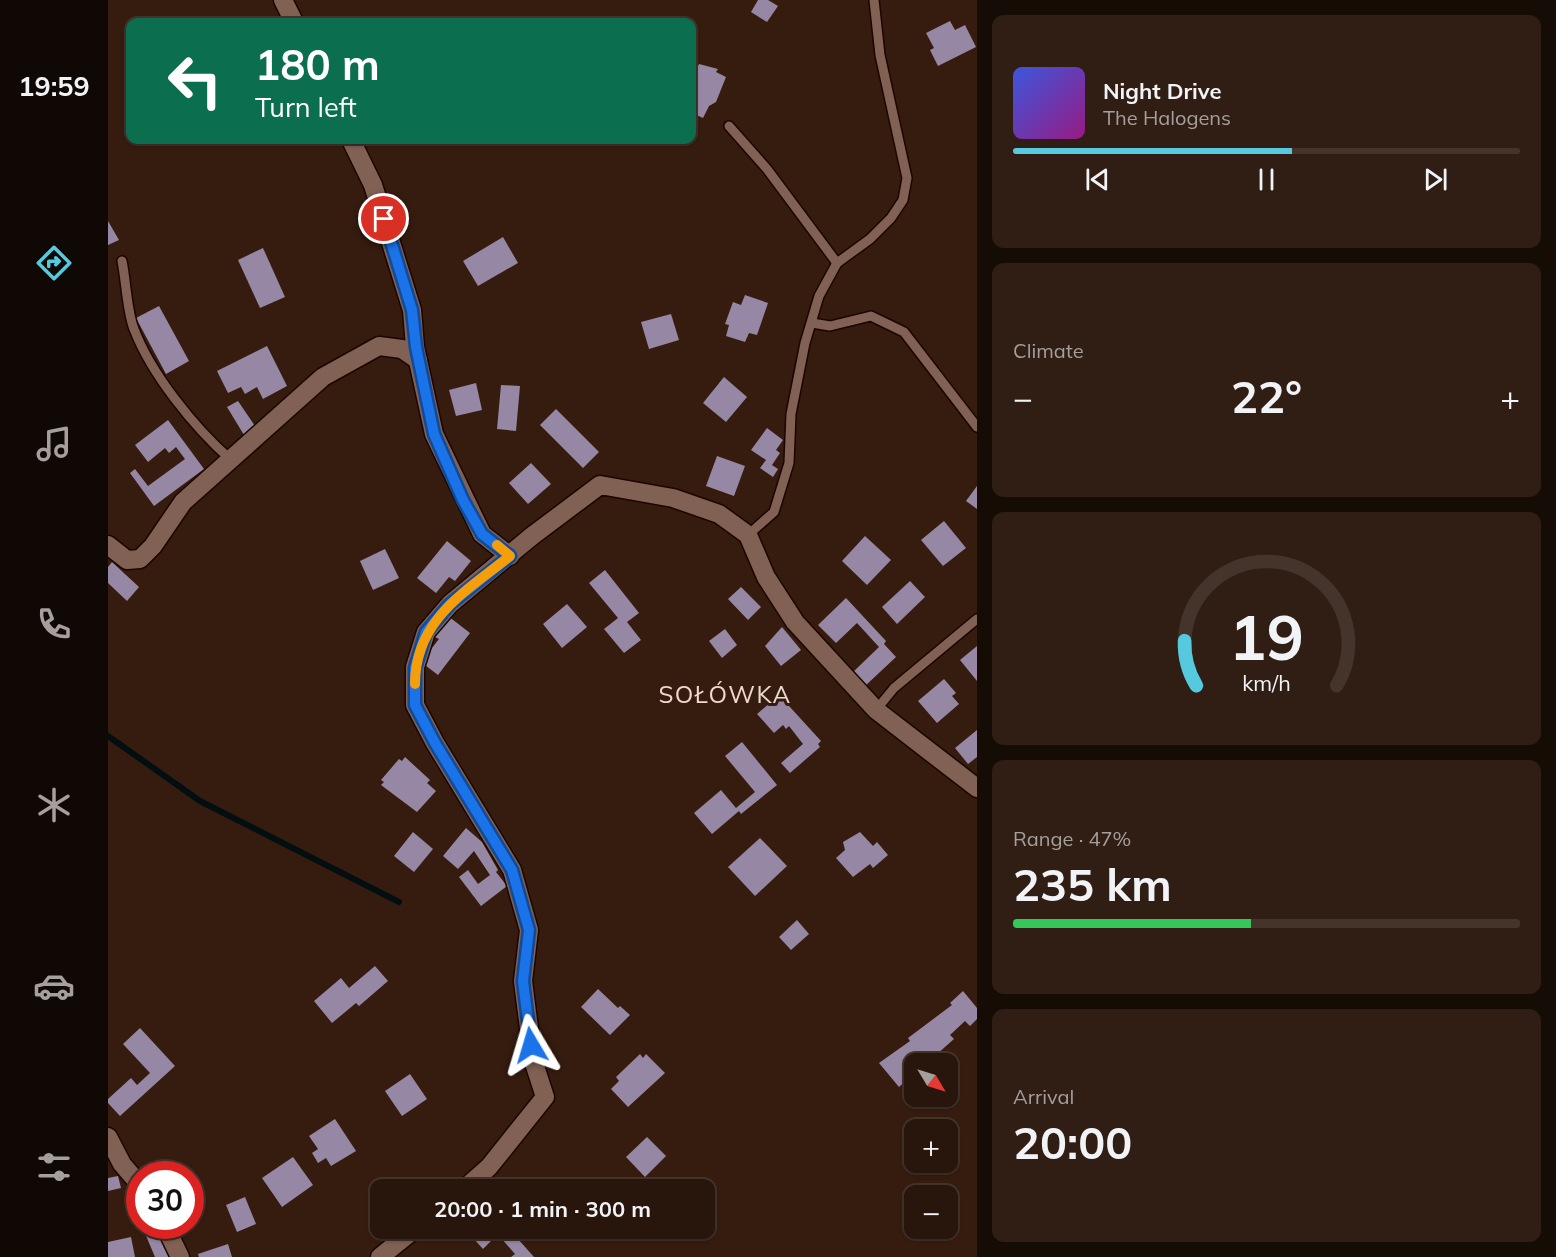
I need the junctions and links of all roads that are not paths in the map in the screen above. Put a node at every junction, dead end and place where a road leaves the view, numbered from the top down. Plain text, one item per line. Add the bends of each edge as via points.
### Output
1 (283, 0) edge
2 (874, 0) edge
3 (292, 18) edge
4 (729, 126) dead end
5 (353, 144) edge
6 (122, 261) dead end
7 (837, 263) junction
8 (812, 323) junction
9 (418, 360) junction
10 (977, 427) edge
11 (230, 459) junction
12 (748, 535) junction
13 (108, 545) edge
14 (510, 556) junction
15 (977, 619) edge
16 (876, 710) junction
17 (977, 788) edge
18 (108, 1137) edge
19 (126, 1169) edge
20 (475, 1179) edge
21 (171, 1239) edge
22 (402, 1239) edge
23 (180, 1257) edge
24 (380, 1257) edge

1 - 3 street
2 - 7 lane via 878,45 906,178 903,200 870,239
4 - 7 lane via 767,169
5 - 9 street via 374,185 412,310
6 - 11 lane via 133,328 154,368 206,438
7 - 8 lane via 819,296
8 - 10 lane via 830,326 871,316 904,332
8 - 12 lane via 791,414 789,463 774,512
9 - 11 street via 402,349 379,346 323,377
9 - 14 street via 434,434 463,500 482,534
11 - 13 street via 183,502 140,559 127,560
12 - 14 street via 719,514 673,498 600,485
12 - 16 street via 766,576 795,622
14 - 20 street via 450,604 426,632 415,668 415,705 512,870 529,930 523,981 533,1060 545,1097
15 - 16 lane via 894,688
16 - 17 street
18 - 19 street
21 - 23 street
22 - 24 street

